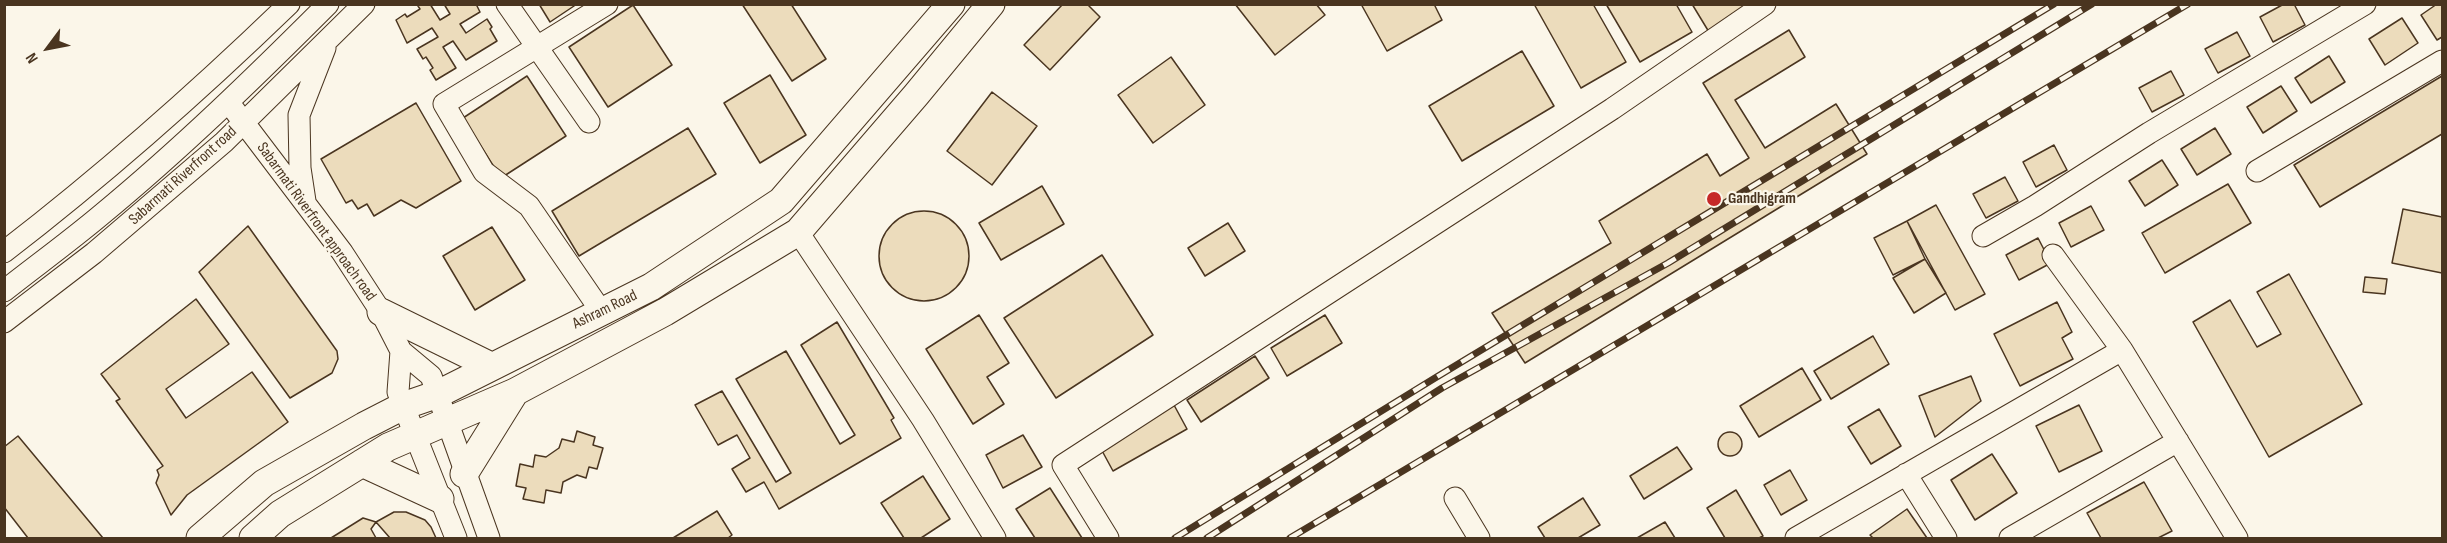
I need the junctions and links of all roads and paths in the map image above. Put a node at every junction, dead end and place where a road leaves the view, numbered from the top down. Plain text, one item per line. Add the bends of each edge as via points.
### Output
1 (289, 4) edge
2 (328, 4) edge
3 (507, 4) edge
4 (607, 4) edge
5 (951, 4) edge
6 (991, 4) edge
7 (1765, 4) edge
8 (2365, 4) edge
9 (357, 11) edge
10 (327, 42) junction
11 (536, 48) junction
12 (2442, 61) edge
13 (228, 103) junction
14 (243, 122) junction
15 (589, 123) dead end
16 (2257, 171) dead end
17 (70, 202) junction
18 (306, 204) junction
19 (86, 227) junction
20 (798, 232) junction
21 (1983, 236) dead end
22 (4, 252) edge
23 (2053, 255) dead end
24 (4, 291) edge
25 (601, 311) junction
26 (381, 312) junction
27 (4, 322) edge
28 (2122, 350) junction
29 (401, 351) junction
30 (491, 366) junction
31 (515, 392) junction
32 (438, 394) junction
33 (402, 406) junction
34 (448, 421) junction
35 (414, 435) junction
36 (2178, 441) junction
37 (362, 463) junction
38 (464, 474) junction
39 (1906, 474) junction
40 (1455, 498) dead end
41 (440, 499) junction
42 (200, 538) edge
43 (253, 538) edge
44 (456, 538) edge
45 (489, 538) edge
46 (995, 538) edge
47 (1108, 538) edge
48 (1479, 538) edge
49 (1796, 538) edge
50 (1946, 538) edge
51 (2010, 538) edge
52 (2237, 538) edge

1 - 17 street via 208,82
2 - 13 street, Sabarmati Riverfront road
3 - 11 street
4 - 11 street
5 - 25 main road, Ashram Road via 781,201 651,287
6 - 20 main road, Ashram Road
7 - 47 street via 1621,103 1063,465
8 - 21 street
9 - 10 street, Sabarmati Riverfront road
10 - 14 street, Sabarmati Riverfront road
10 - 18 street via 299,115 300,168
11 - 15 street
11 - 25 street via 444,104 483,172 529,206
12 - 16 street
13 - 14 street, Sabarmati Riverfront approach road
13 - 19 street, Sabarmati Riverfront road
14 - 18 street, Sabarmati Riverfront approach road
14 - 27 street, Sabarmati Riverfront road via 94,253
17 - 19 street
17 - 22 street
18 - 26 street, Sabarmati Riverfront approach road
19 - 24 street, Sabarmati Riverfront road
20 - 31 main road, Ashram Road via 665,312
20 - 46 street via 923,420
23 - 28 street
25 - 30 main road, Ashram Road
26 - 29 street, Sabarmati Riverfront approach road
26 - 30 main road
28 - 36 street
28 - 39 street
29 - 32 street via 431,376
29 - 33 street via 398,392
30 - 32 main road, Ashram Road
31 - 34 main road, Ashram Road
31 - 38 main road
32 - 33 main road, Ashram Road
32 - 34 street
33 - 35 street
33 - 42 main road, Ashram Road via 264,483
34 - 35 main road, Ashram Road
34 - 38 street
35 - 37 main road, Ashram Road
35 - 41 street
36 - 51 street
36 - 52 street
37 - 41 main road
37 - 43 main road, Ashram Road via 280,514
38 - 45 street
39 - 49 street
39 - 50 street
40 - 48 street
41 - 44 street

